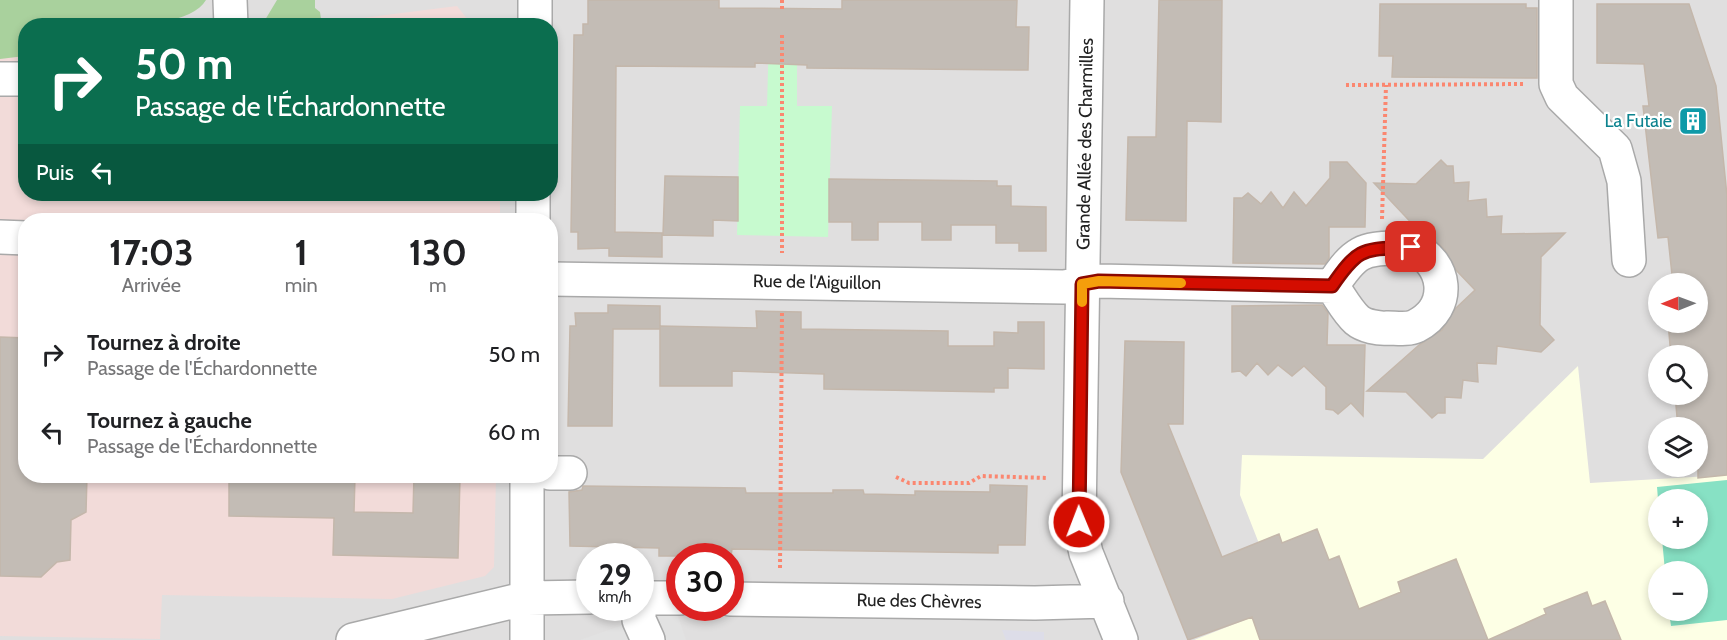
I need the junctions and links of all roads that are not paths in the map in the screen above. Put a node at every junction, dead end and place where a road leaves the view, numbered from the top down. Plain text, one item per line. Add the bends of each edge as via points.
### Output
1 (230, 0) edge
2 (535, 0) edge
3 (1087, 0) edge
4 (1556, 0) edge
5 (231, 18) edge
6 (535, 18) edge
7 (0, 79) edge
8 (18, 79) edge
9 (0, 237) edge
10 (18, 238) edge
11 (1629, 260) dead end
12 (558, 279) edge
13 (1082, 284) junction
14 (1332, 286) junction
15 (527, 483) edge
16 (576, 597) edge
17 (528, 598) junction
18 (744, 599) edge
19 (1107, 602) junction
20 (353, 640) edge
21 (526, 640) edge
22 (1122, 640) edge

1 - 5 street
2 - 6 street
3 - 13 street, Grande Allée des Charmilles
4 - 11 street via 1556,84 1562,97 1615,149 1624,181
7 - 8 street
9 - 10 street
12 - 13 street, Rue de l'Aiguillon via 1064,287
13 - 14 street, Rue de l'Aiguillon via 1099,281
13 - 19 street, Grande Allée des Charmilles via 1079,522 1086,553
14 - 14 street via 1359,322 1381,328 1413,328 1428,318 1439,300 1441,285 1437,267 1425,253 1411,247 1365,250 1349,260
15 - 17 street
16 - 17 street
17 - 20 street
17 - 21 street
18 - 19 street, Rue des Chèvres
19 - 22 street, Grande Allée des Charmilles

